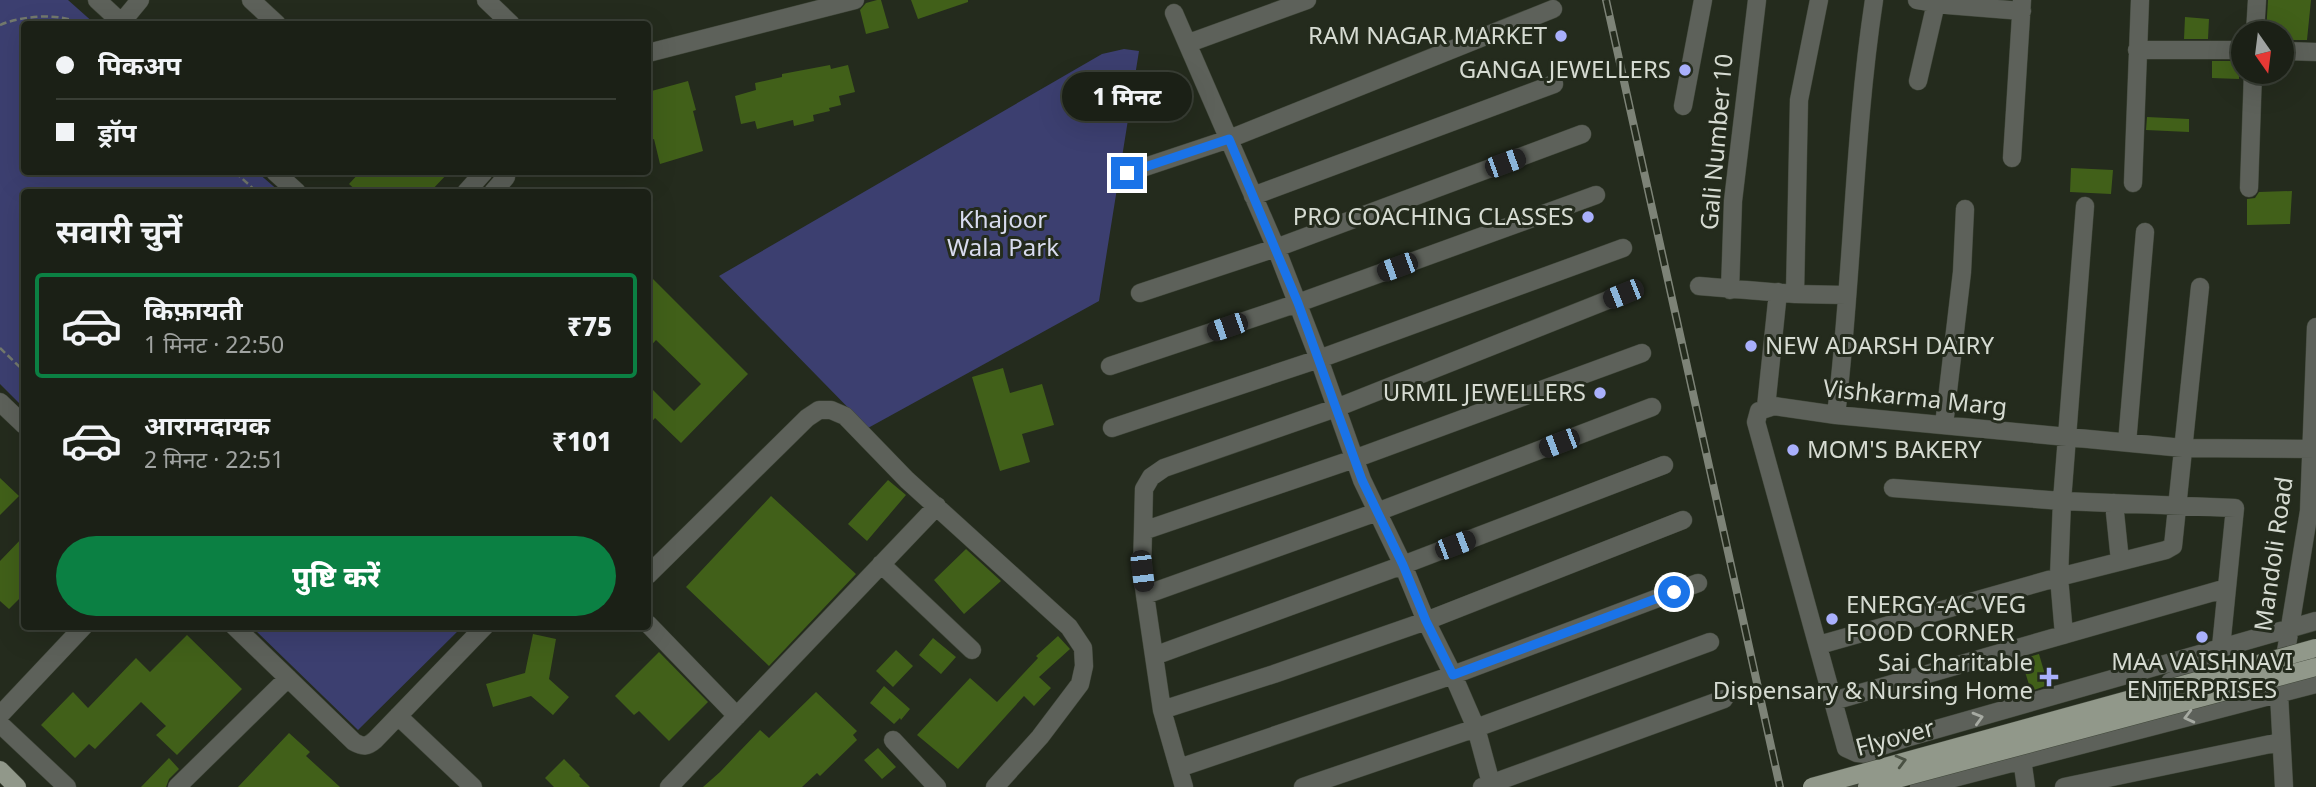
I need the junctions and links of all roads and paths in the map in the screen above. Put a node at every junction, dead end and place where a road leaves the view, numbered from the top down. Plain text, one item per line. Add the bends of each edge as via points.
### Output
1 (97, 0) edge
2 (140, 0) edge
3 (251, 0) edge
4 (486, 0) edge
5 (855, 0) edge
6 (1307, 0) edge
7 (1703, 0) edge
8 (1757, 0) edge
9 (1819, 0) edge
10 (1874, 0) edge
11 (1917, 0) edge
12 (2140, 0) edge
13 (2257, 0) edge
14 (1936, 3) junction
15 (2022, 5) edge
16 (1553, 9) dead end
17 (1174, 13) dead end
18 (70, 21) edge
19 (119, 21) edge
20 (124, 21) edge
21 (273, 21) edge
22 (508, 21) edge
23 (2256, 21) edge
24 (0, 25) edge
25 (1189, 43) junction
26 (2137, 50) junction
27 (2231, 50) edge
28 (2294, 51) edge
29 (651, 52) edge
30 (2316, 52) edge
31 (1918, 81) dead end
32 (1554, 84) dead end
33 (2253, 84) edge
34 (1683, 106) dead end
35 (1582, 134) dead end
36 (1229, 139) junction
37 (2012, 158) dead end
38 (1127, 173) dead end
39 (238, 175) edge
40 (278, 175) edge
41 (481, 175) edge
42 (506, 177) dead end
43 (2133, 183) dead end
44 (2249, 188) dead end
45 (254, 189) edge
46 (294, 189) edge
47 (469, 189) edge
48 (496, 189) edge
49 (1595, 195) dead end
50 (1253, 196) junction
51 (2085, 205) dead end
52 (1965, 209) dead end
53 (2145, 232) dead end
54 (1276, 248) junction
55 (1623, 248) dead end
56 (1699, 286) dead end
57 (2200, 287) dead end
58 (1730, 290) junction
59 (1140, 293) dead end
60 (1786, 293) junction
61 (1623, 294) dead end
62 (1846, 295) junction
63 (1298, 303) junction
64 (2316, 327) edge
65 (0, 348) edge
66 (1642, 353) dead end
67 (1319, 359) junction
68 (1110, 366) dead end
69 (21, 368) edge
70 (2315, 394) edge
71 (0, 402) edge
72 (1652, 407) dead end
73 (1766, 407) junction
74 (1336, 408) junction
75 (1836, 415) junction
76 (21, 422) edge
77 (1944, 425) junction
78 (1112, 428) dead end
79 (2068, 438) junction
80 (2127, 443) junction
81 (2183, 448) junction
82 (2313, 449) edge
83 (1354, 460) junction
84 (1664, 465) dead end
85 (1893, 488) dead end
86 (2062, 501) junction
87 (2114, 503) junction
88 (937, 506) junction
89 (2178, 506) junction
90 (2312, 510) edge
91 (1377, 512) junction
92 (1683, 520) dead end
93 (1143, 531) junction
94 (2120, 561) junction
95 (881, 564) junction
96 (1403, 565) junction
97 (651, 572) edge
98 (2059, 576) junction
99 (1698, 583) dead end
100 (2227, 588) junction
101 (1145, 595) junction
102 (1426, 621) junction
103 (2316, 621) edge
104 (651, 627) edge
105 (2288, 629) junction
106 (80, 630) edge
107 (238, 630) edge
108 (481, 630) edge
109 (2064, 635) junction
110 (1710, 642) dead end
111 (1819, 645) junction
112 (2217, 648) junction
113 (2316, 648) edge
114 (972, 650) dead end
115 (1154, 656) junction
116 (2316, 667) edge
117 (1453, 675) junction
118 (288, 678) junction
119 (2316, 684) edge
120 (2279, 694) junction
121 (1724, 699) dead end
122 (1833, 701) junction
123 (2233, 706) junction
124 (1162, 710) junction
125 (0, 715) edge
126 (398, 716) junction
127 (737, 716) junction
128 (0, 724) edge
129 (1476, 728) junction
130 (893, 740) dead end
131 (2280, 742) junction
132 (1868, 754) junction
133 (2022, 759) junction
134 (1179, 768) junction
135 (0, 770) edge
136 (453, 781) edge
137 (1488, 786) edge
138 (18, 787) edge
139 (67, 787) edge
140 (177, 787) edge
141 (473, 787) edge
142 (669, 787) edge
143 (937, 787) edge
144 (995, 787) edge
145 (1184, 787) edge
146 (1303, 787) edge
147 (1812, 787) edge
148 (1867, 787) tunnel mouth
149 (1874, 787) edge
150 (1919, 787) edge
151 (2026, 787) edge
152 (2064, 787) edge
153 (2284, 787) edge

1 - 19 street
2 - 20 street
3 - 21 street
4 - 22 street
5 - 29 street
6 - 25 street
7 - 34 street
8 - 58 street, Gali Number 10 via 1733,201
9 - 60 street via 1798,100 1795,213
10 - 62 street via 1864,64
11 - 14 street
12 - 26 street
13 - 23 street
14 - 15 street
14 - 31 street
15 - 37 street
16 - 36 street
17 - 25 street
18 - 24 path via 57,17
25 - 36 street
26 - 27 street
26 - 43 street
28 - 30 street
32 - 50 street
33 - 44 street
35 - 54 street
36 - 38 street
36 - 50 street
39 - 45 path
40 - 46 street
41 - 47 street
42 - 48 street
49 - 63 street
50 - 54 street
51 - 79 street
52 - 77 street
53 - 80 street
54 - 59 street
54 - 63 street
55 - 67 street
56 - 58 street
57 - 81 street
58 - 60 street
60 - 62 street
60 - 73 street
61 - 74 street
62 - 75 street
63 - 67 street
63 - 68 street
64 - 70 street, Mandoli Road
65 - 69 path
66 - 83 street
67 - 74 street
67 - 78 street
70 - 82 street, Mandoli Road
71 - 76 street
72 - 91 street
73 - 75 street, Vishkarma Marg
73 - 111 street via 1759,411 1756,422
74 - 83 street
74 - 93 street via 1164,468 1144,489
75 - 77 street, Vishkarma Marg
77 - 79 street, Vishkarma Marg
79 - 80 street, Vishkarma Marg
79 - 86 street
80 - 81 street, Vishkarma Marg
81 - 82 street, Vishkarma Marg
81 - 89 street
82 - 90 street, Mandoli Road
83 - 91 street
83 - 93 street
84 - 96 street
85 - 86 street
86 - 87 street
86 - 98 street
87 - 89 street
87 - 94 street
88 - 95 street
88 - 97 street via 845,416 819,410
88 - 144 street via 1069,626 1083,648 1080,684
89 - 94 street via 2173,546
89 - 100 street via 2235,508
90 - 105 street, Mandoli Road
91 - 96 street
91 - 101 street
92 - 102 street
93 - 101 street
94 - 98 street
95 - 114 street
95 - 127 street
96 - 102 street
96 - 115 street
98 - 109 street
98 - 111 street
99 - 117 street
100 - 109 street
100 - 112 street
101 - 115 street
102 - 117 street
102 - 124 street
103 - 105 street
104 - 127 street
105 - 112 street
105 - 120 street, Mandoli Road
106 - 125 street
107 - 118 street
108 - 126 street
109 - 122 street
110 - 129 street
111 - 122 street
112 - 123 street via 2182,679 1999,738 2210,691
132 -> 112 street via 1909,737
147 -> 113 main road, Flyover, bridge
115 - 124 street
116 - 148 main road, Flyover, bridge
117 - 129 street
117 - 134 street
118 - 126 street via 362,746 375,740
118 - 140 street
119 - 120 street
120 - 123 street
120 - 131 street, Mandoli Road
121 - 137 street
122 - 132 street via 1846,748
123 -> 133 street
124 - 134 street
126 - 136 street
127 - 142 street
128 - 139 street
129 - 137 street
129 - 146 street
130 - 143 street
131 - 152 street
131 - 153 street, Mandoli Road
132 - 149 street
133 - 150 street
133 - 151 street
134 - 145 street
135 - 138 main road
136 - 141 street

